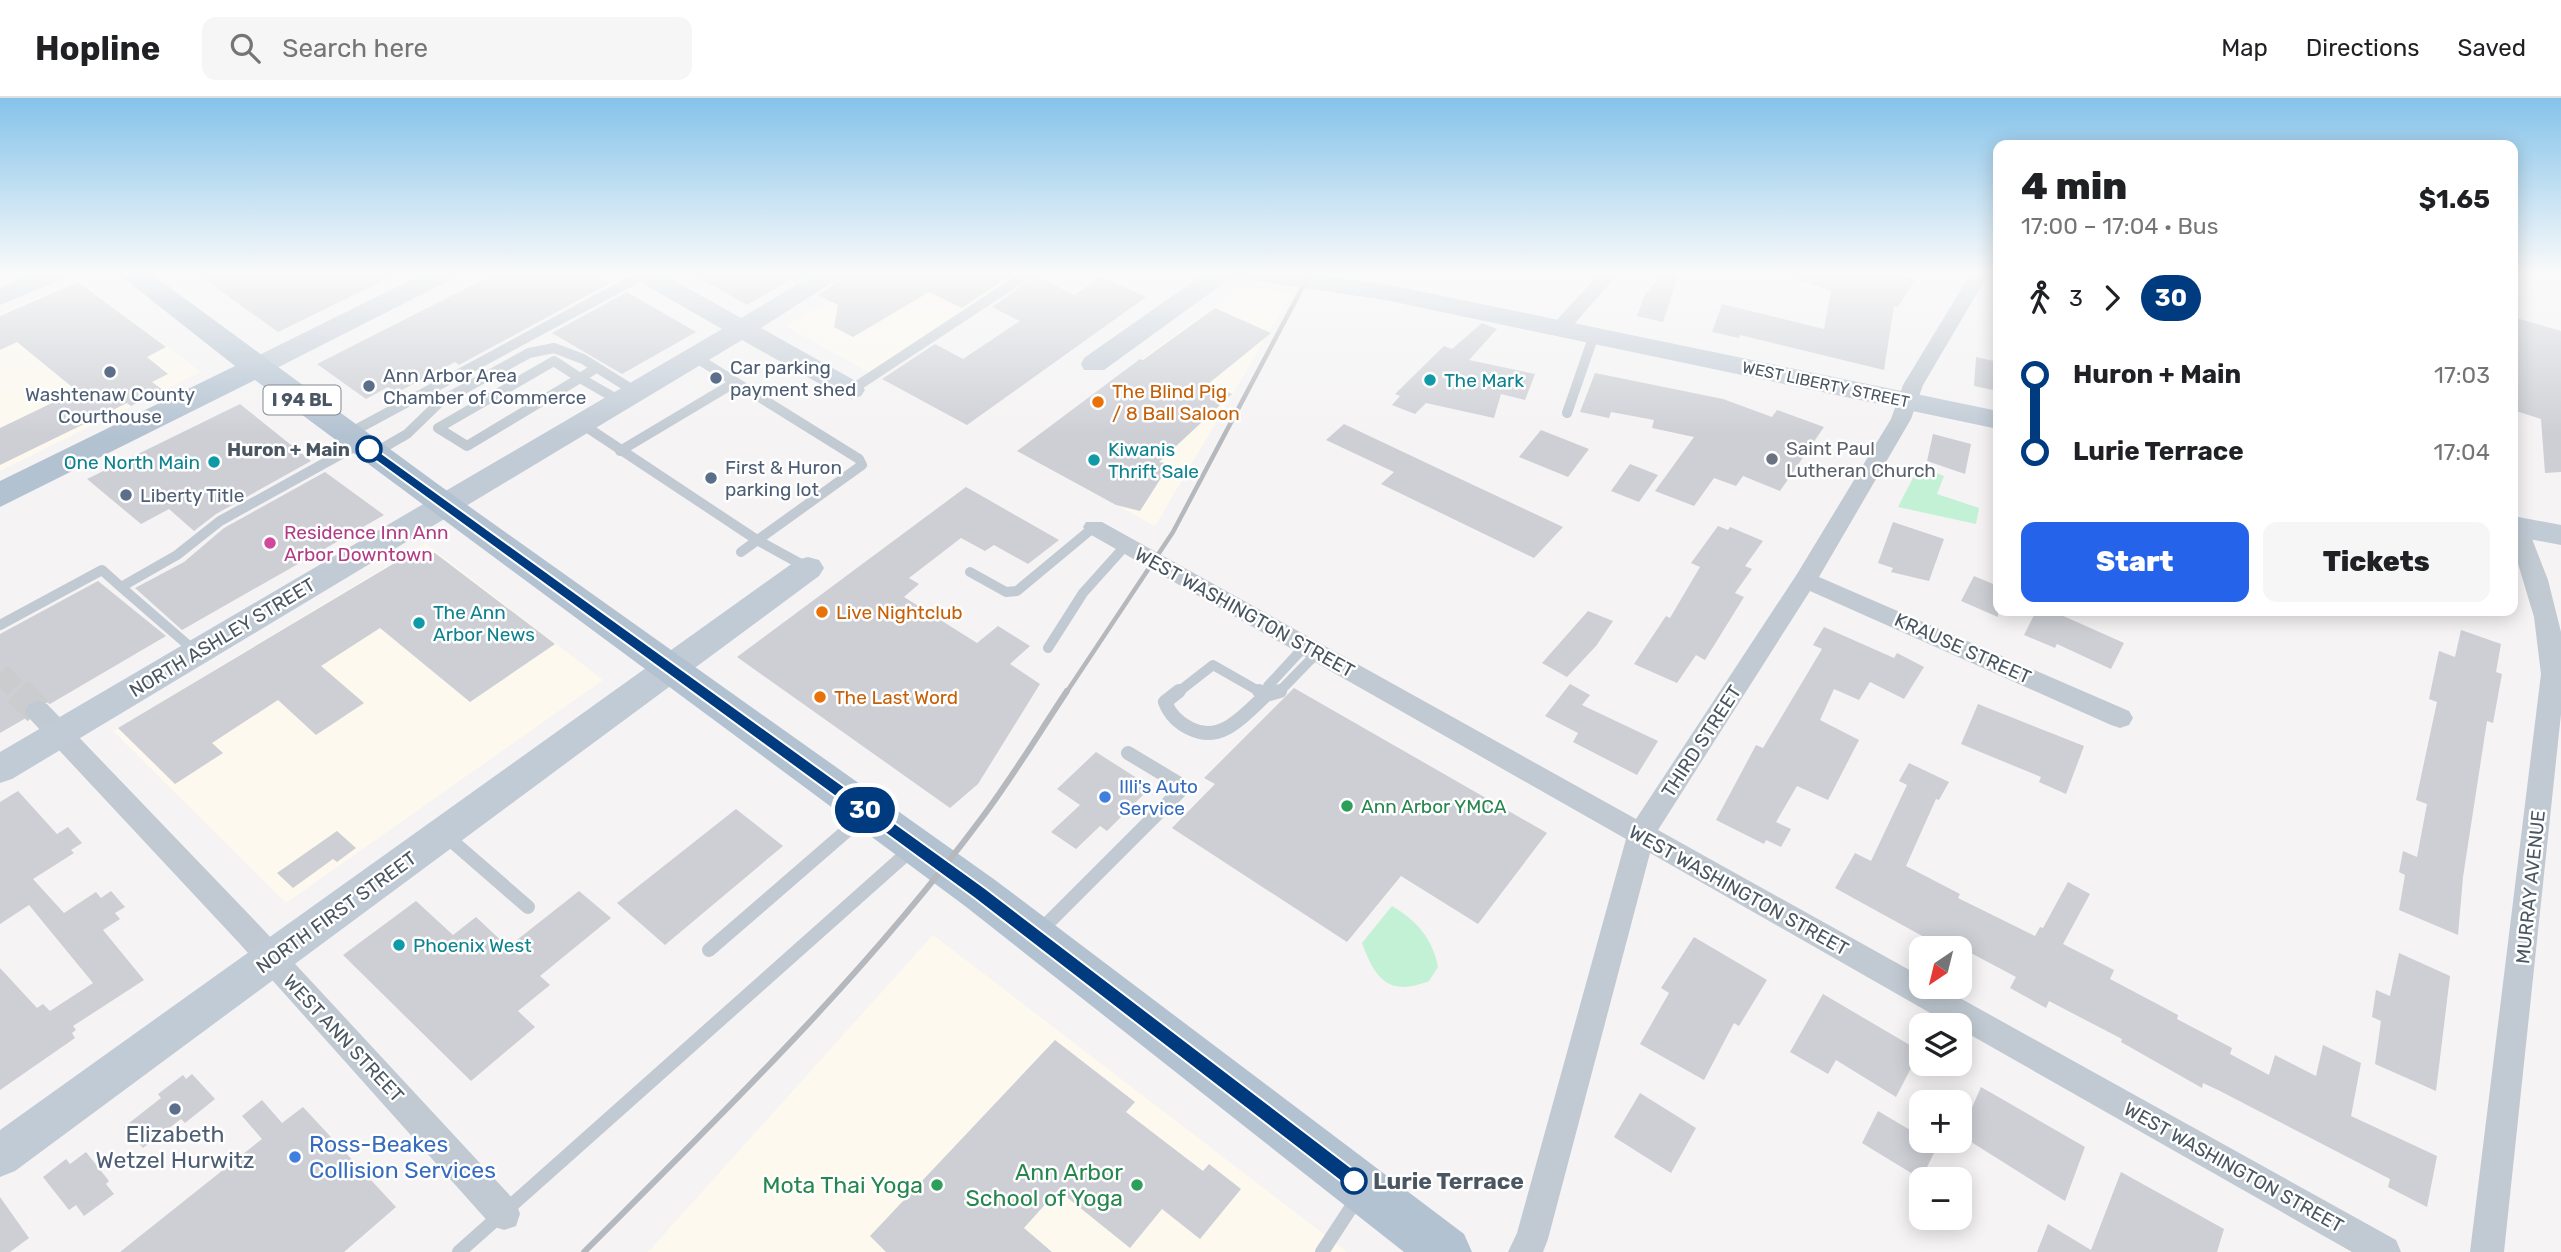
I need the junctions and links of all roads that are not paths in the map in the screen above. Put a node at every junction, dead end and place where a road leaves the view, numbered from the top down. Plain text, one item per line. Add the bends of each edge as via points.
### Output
1 (204, 327) edge
2 (336, 327) edge
3 (556, 327) edge
4 (736, 327) edge
5 (747, 327) edge
6 (948, 327) edge
7 (1146, 327) edge
8 (1555, 327) edge
9 (1948, 327) edge
10 (1560, 328) joint
11 (742, 330) junction
12 (1594, 335) junction
13 (695, 357) junction
14 (1094, 364) dead end
15 (257, 366) junction
16 (596, 368) junction
17 (580, 378) junction
18 (734, 383) junction
19 (851, 390) joint
20 (628, 397) junction
21 (1907, 402) junction
22 (1567, 413) dead end
23 (1993, 419) edge
24 (582, 424) junction
25 (361, 444) junction
26 (620, 451) junction
27 (0, 495) edge
28 (444, 505) junction
29 (1094, 527) joint
30 (2518, 527) edge
31 (2518, 533) edge
32 (2561, 536) edge
33 (757, 540) junction
34 (1126, 545) junction
35 (741, 552) dead end
36 (808, 568) joint
37 (970, 572) dead end
38 (1805, 580) junction
39 (121, 587) junction
40 (0, 625) edge
41 (1048, 648) dead end
42 (1311, 649) junction
43 (197, 652) junction
44 (672, 668) junction
45 (1266, 695) junction
46 (2120, 718) dead end
47 (49, 723) junction
48 (1128, 752) dead end
49 (0, 769) edge
50 (868, 813) junction
51 (1641, 834) junction
52 (445, 835) junction
53 (915, 846) junction
54 (528, 907) dead end
55 (1036, 935) junction
56 (709, 950) dead end
57 (271, 960) junction
58 (0, 1156) edge
59 (1364, 1188) junction
60 (504, 1213) junction
61 (459, 1252) edge
62 (1322, 1252) edge
63 (1446, 1252) edge
64 (1525, 1252) edge
65 (2384, 1252) edge
66 (2487, 1252) edge

1 - 15 main road, I 94 BL
2 - 15 street
3 - 25 lane
4 - 11 street
5 - 11 street, NORTH ASHLEY STREET
6 - 19 lane
7 - 14 street
8 - 10 street, WEST LIBERTY STREET
9 - 21 street, THIRD STREET
10 - 12 street, WEST LIBERTY STREET
11 - 13 street, NORTH ASHLEY STREET
11 - 19 street
12 - 21 street, WEST LIBERTY STREET
12 - 22 lane
13 - 18 lane
13 - 20 street, NORTH ASHLEY STREET
15 - 25 main road, I 94 BL
15 - 27 main road
16 - 17 lane
16 - 20 lane
16 - 25 lane via 554,348 529,353 440,402 407,435
17 - 17 lane via 554,361 438,428 467,446
17 - 20 lane
18 - 26 lane
18 - 33 lane via 862,465
20 - 24 street, NORTH ASHLEY STREET
21 - 23 street, WEST LIBERTY STREET
21 - 38 street, THIRD STREET
24 - 26 lane
24 - 28 street, NORTH ASHLEY STREET
25 - 28 main road, I 94 BL
25 - 39 lane via 220,521 177,555
26 - 33 lane
28 - 43 street, NORTH ASHLEY STREET
28 - 44 main road, I 94 BL
29 - 34 street, WEST WASHINGTON STREET
29 - 37 lane via 1017,591 1006,592
30 - 32 street
31 - 66 street, MURRAY AVENUE via 2533,569 2553,646 2553,674
33 - 35 lane
33 - 36 lane
34 - 41 lane via 1071,606
34 - 42 street, WEST WASHINGTON STREET
36 - 44 street, NORTH FIRST STREET
38 - 46 street, KRAUSE STREET
38 - 51 street, THIRD STREET
39 - 40 lane via 102,570
39 - 43 lane
42 - 45 lane via 1268,686
42 - 51 street, WEST WASHINGTON STREET
43 - 47 street, NORTH ASHLEY STREET
44 - 50 main road, I 94 BL
44 - 52 street, NORTH FIRST STREET
45 - 45 lane via 1221,734 1208,736 1170,717 1165,702 1213,665
47 - 49 street, NORTH ASHLEY STREET
47 - 57 street, WEST ANN STREET
48 - 55 lane via 1178,783 1179,792
50 - 53 main road, I 94 BL
50 - 56 lane
51 - 64 street, THIRD STREET
51 - 65 street, WEST WASHINGTON STREET
52 - 54 lane
52 - 57 street, NORTH FIRST STREET
53 - 55 main road, I 94 BL
53 - 60 lane
55 - 59 main road, I 94 BL
57 - 58 street, NORTH FIRST STREET
57 - 60 street, WEST ANN STREET
59 - 62 lane
59 - 63 main road, I 94 BL
60 - 61 lane

